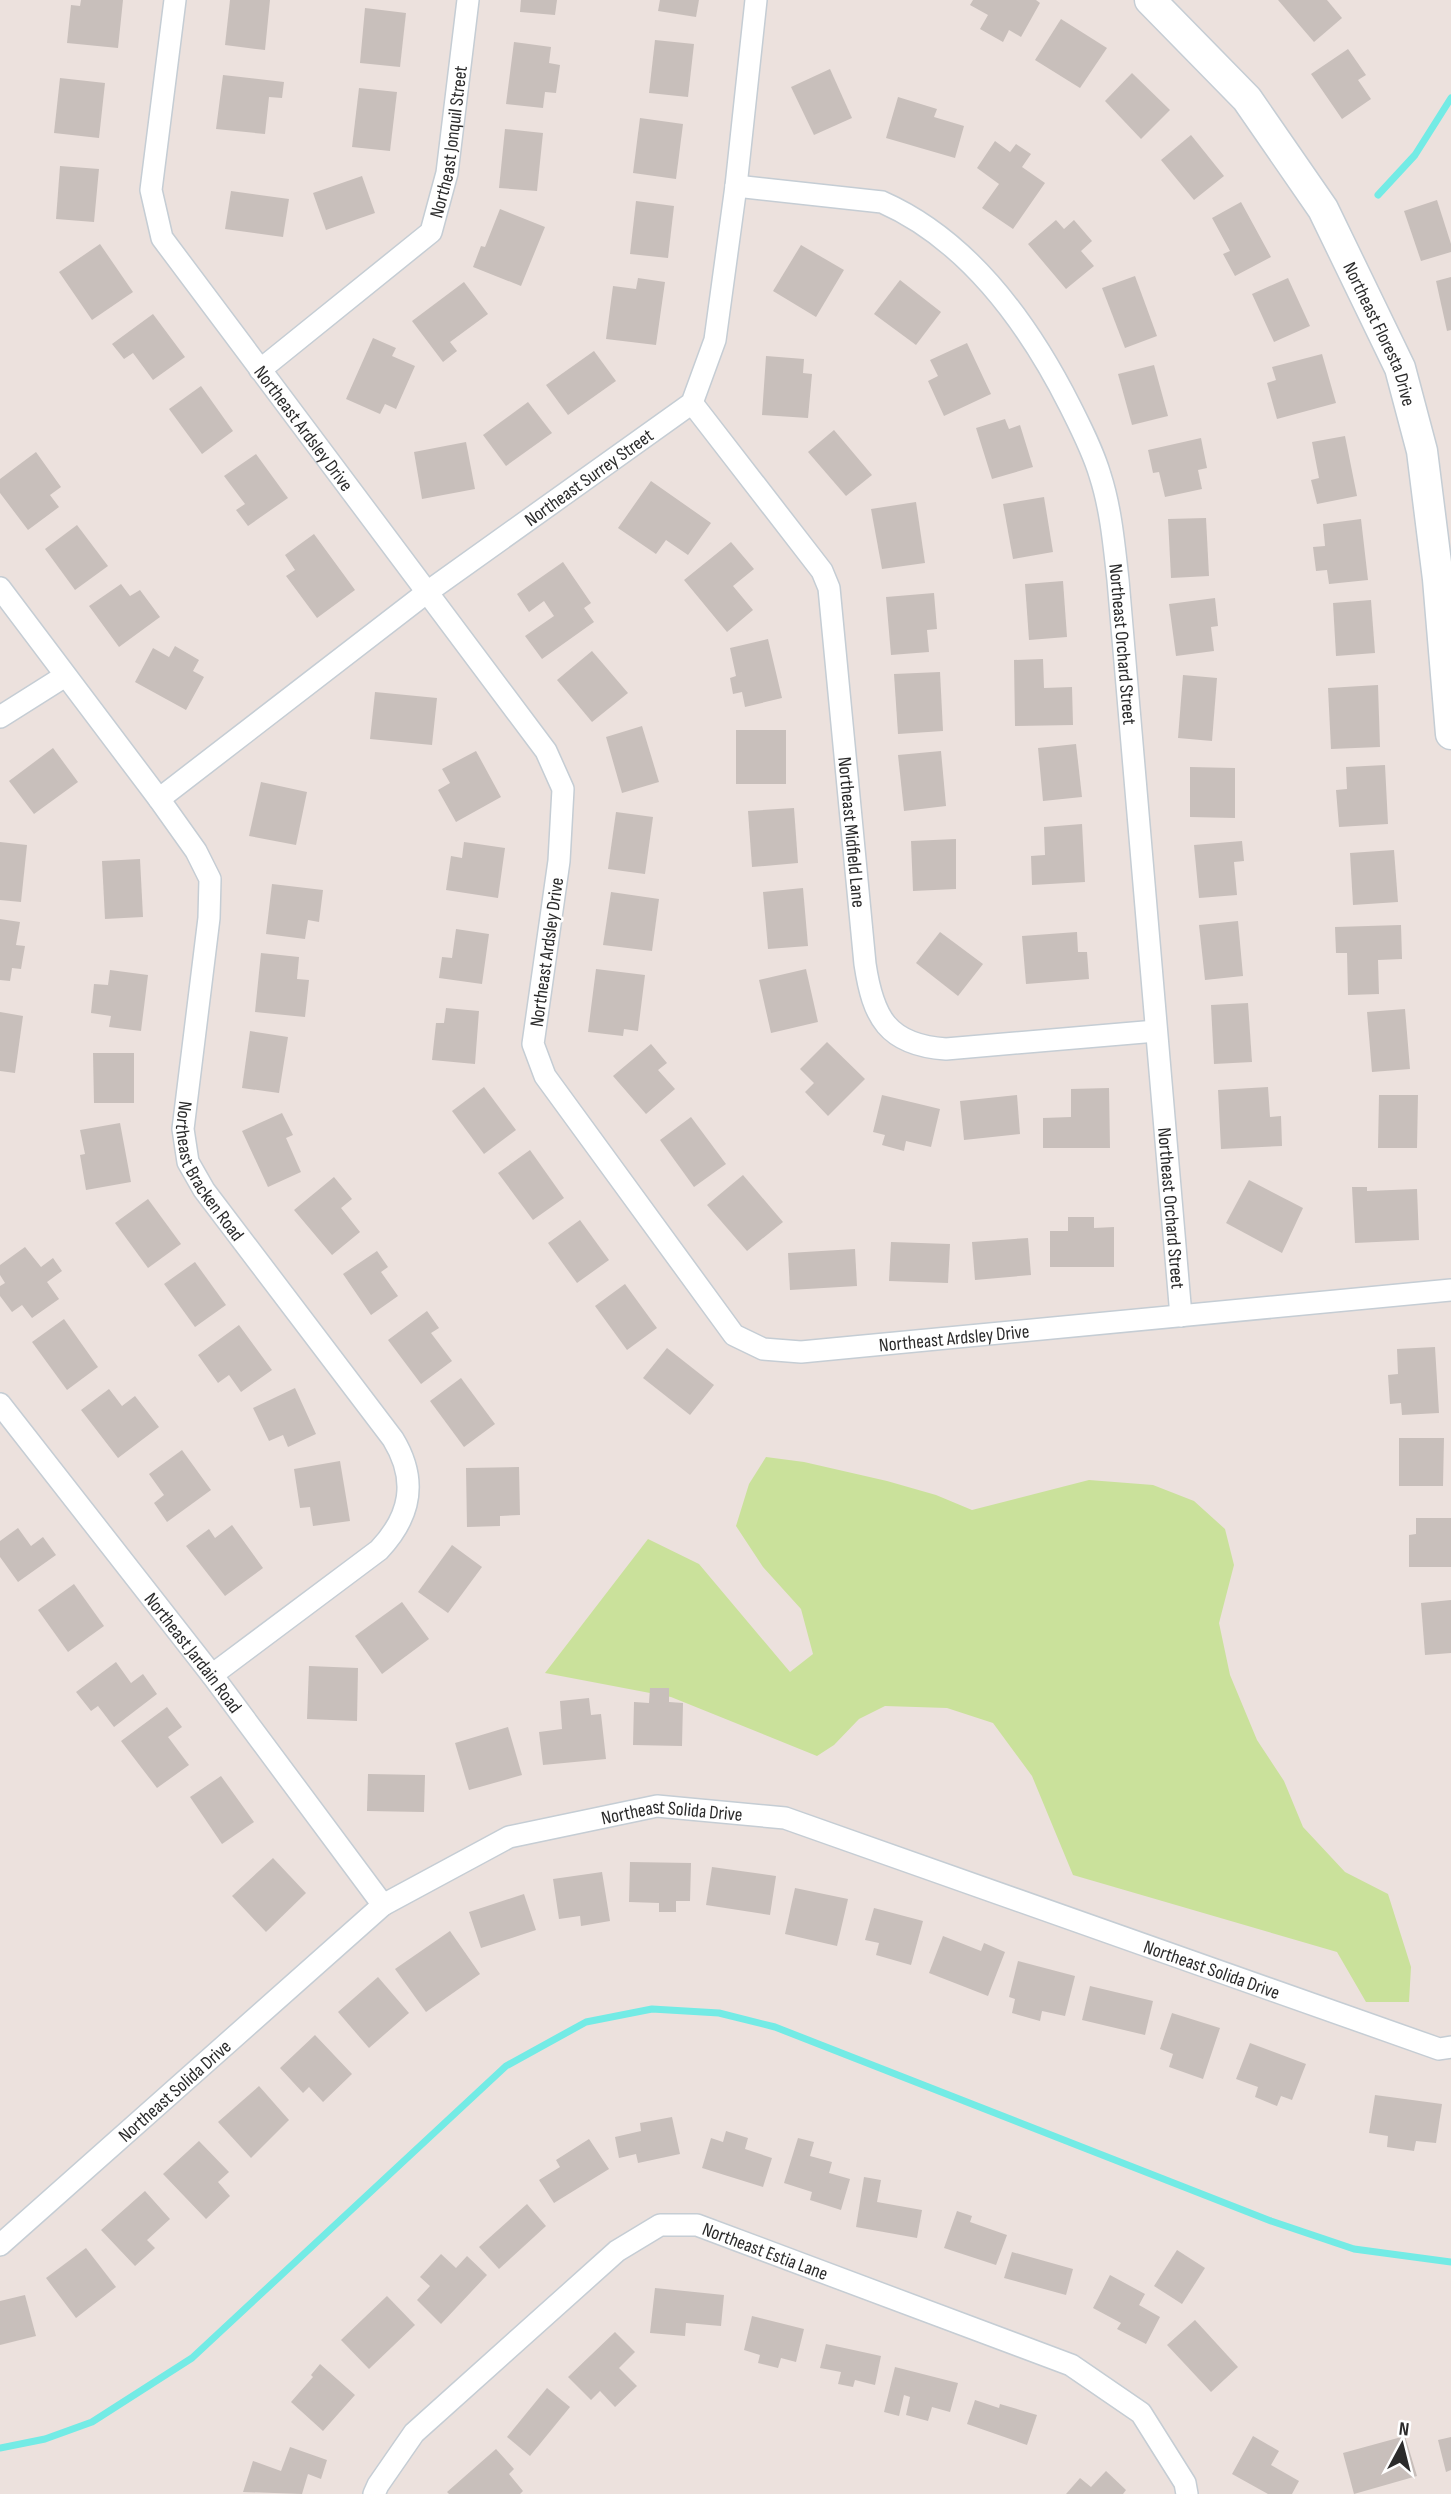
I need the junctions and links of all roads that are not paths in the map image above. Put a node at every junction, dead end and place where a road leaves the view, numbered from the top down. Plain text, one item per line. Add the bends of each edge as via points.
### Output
1 (175, 0) edge
2 (468, 0) edge
3 (756, 0) edge
4 (1150, 0) edge
5 (736, 186) junction
6 (260, 370) junction
7 (692, 403) junction
8 (0, 588) edge
9 (426, 593) junction
10 (65, 676) junction
11 (0, 717) edge
12 (1451, 734) edge
13 (159, 799) junction
14 (1156, 1031) junction
15 (1451, 1290) edge
16 (1181, 1316) junction
17 (0, 1404) edge
18 (212, 1675) junction
19 (383, 1905) junction
20 (1451, 2047) edge
21 (0, 2245) edge
22 (374, 2494) edge
23 (1187, 2494) edge

1 - 6 street, Northeast Ardsley Drive via 151,190 162,238
2 - 6 street, Northeast Jonquil Street via 447,173 432,232
3 - 5 street
4 - 12 street, Northeast Floresta Drive via 1247,99 1323,209 1400,368 1422,452
5 - 7 street via 715,340
5 - 14 street, Northeast Orchard Street via 881,202 912,218 955,251 1020,321 1081,427 1100,474 1118,580
6 - 9 street, Northeast Ardsley Drive
7 - 9 street, Northeast Surrey Street
7 - 14 street, Northeast Midfield Lane via 822,571 830,588 865,964 880,1018 912,1042 946,1049
8 - 10 street, Northeast Bracken Road
9 - 13 street, Northeast Surrey Street
9 - 16 street, Northeast Ardsley Drive via 546,751 563,789 559,861 533,1044 544,1076 734,1335 763,1349 801,1352
10 - 11 street
10 - 13 street, Northeast Bracken Road
13 - 18 street, Northeast Bracken Road via 210,879 183,1129 188,1162 204,1190 393,1439 410,1486 401,1520 379,1550
14 - 16 street, Northeast Orchard Street
15 - 16 street, Northeast Ardsley Drive
17 - 18 street, Northeast Jardain Road
18 - 19 street, Northeast Jardain Road
19 - 20 street, Northeast Solida Drive via 509,1837 657,1806 785,1818 1439,2049
19 - 21 street, Northeast Solida Drive
22 - 23 street, Northeast Estia Lane via 414,2433 617,2251 660,2225 697,2225 1071,2365 1141,2413 1185,2483

